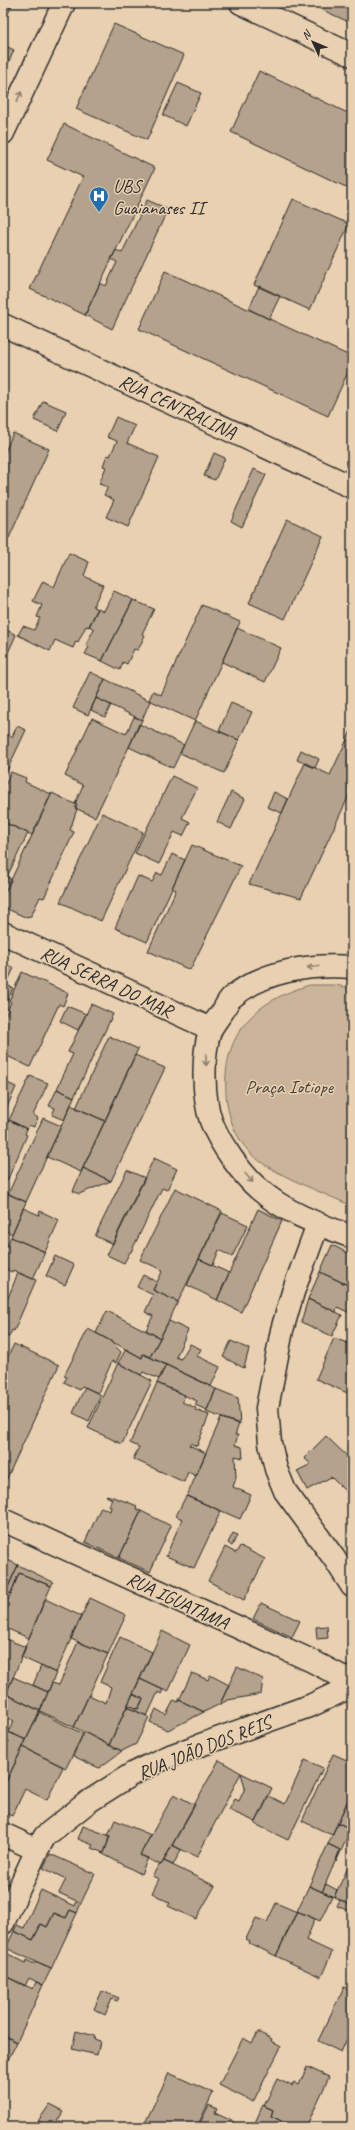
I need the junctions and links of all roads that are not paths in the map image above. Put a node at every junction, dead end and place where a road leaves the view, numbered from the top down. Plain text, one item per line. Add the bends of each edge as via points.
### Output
1 (64, 3) edge
2 (241, 3) edge
3 (352, 55) edge
4 (3, 133) edge
5 (3, 325) edge
6 (352, 487) edge
7 (3, 933) edge
8 (352, 967) edge
9 (211, 1029) junction
10 (318, 1224) junction
11 (352, 1237) edge
12 (3, 1520) edge
13 (352, 1586) edge
14 (352, 1682) edge
15 (352, 1686) edge
16 (3, 1834) edge
17 (37, 1850) junction
18 (3, 1923) edge

4 -> 1 street
2 - 3 street
5 - 6 street, RUA CENTRALINA
7 - 9 street, RUA SERRA DO MAR
8 -> 9 street via 302,968 271,976 230,999
9 -> 10 street via 206,1047 206,1096 211,1121 225,1149 260,1190
10 - 11 street
10 - 13 street via 282,1330 267,1408 276,1469 285,1491
12 - 14 street, RUA IGUATAMA via 312,1661
15 - 17 street, RUA JOÃO DOS REIS via 312,1705 167,1757 132,1774 56,1826
16 - 17 street
17 - 18 street, RUA JOÃO DOS REIS

